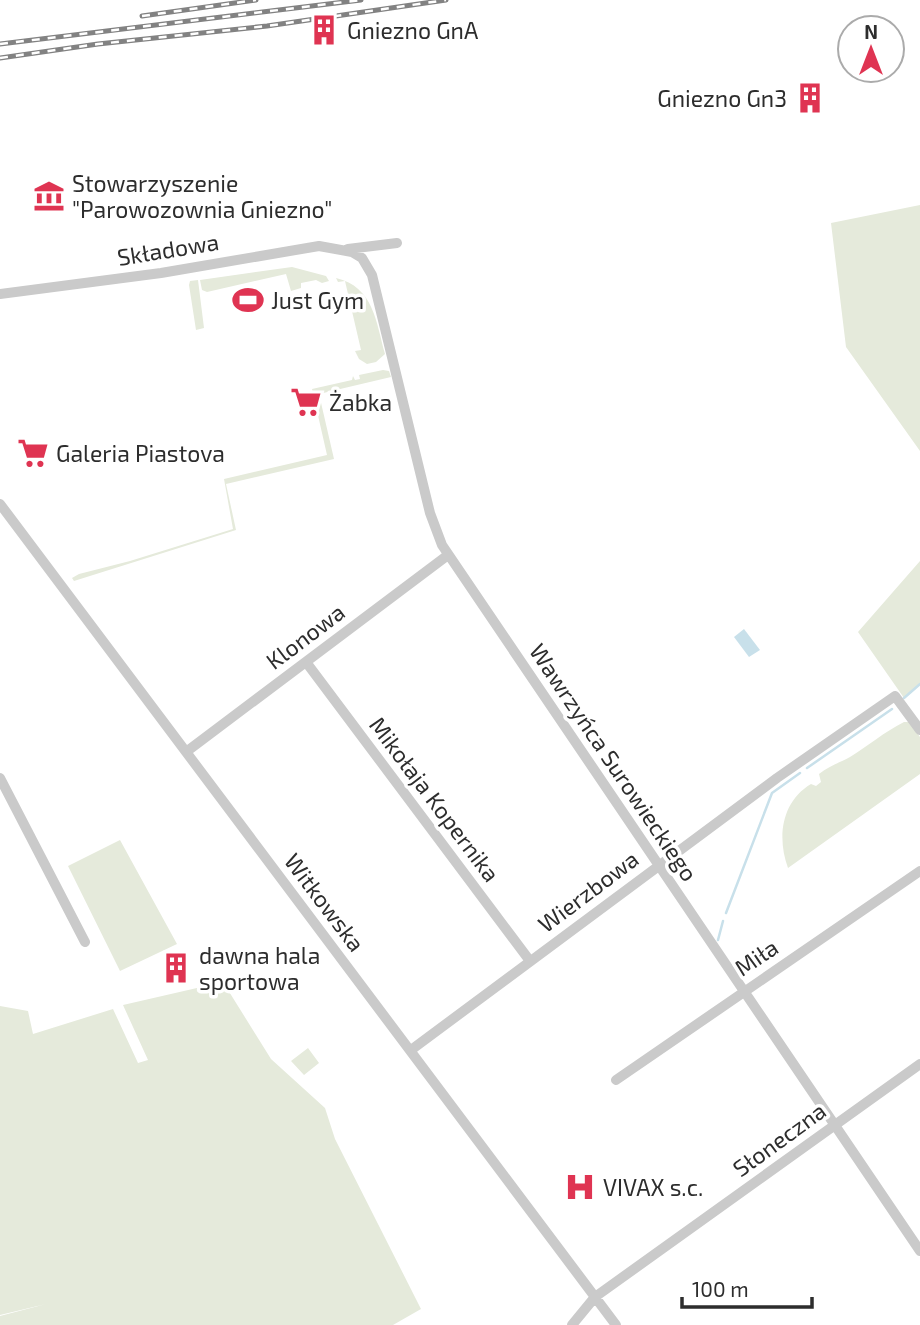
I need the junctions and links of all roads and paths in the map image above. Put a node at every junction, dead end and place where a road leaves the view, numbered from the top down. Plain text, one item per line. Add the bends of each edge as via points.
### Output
1 (397, 243) dead end
2 (383, 245) junction
3 (342, 250) junction
4 (365, 262) junction
5 (0, 294) edge
6 (0, 503) edge
7 (448, 555) junction
8 (306, 662) junction
9 (920, 730) edge
10 (186, 752) junction
11 (0, 778) edge
12 (659, 864) junction
13 (920, 871) edge
14 (85, 942) dead end
15 (530, 961) junction
16 (743, 991) junction
17 (411, 1050) junction
18 (920, 1064) edge
19 (616, 1080) dead end
20 (834, 1125) junction
21 (920, 1251) edge
22 (595, 1297) junction
23 (572, 1325) edge
24 (617, 1325) edge

1 - 2 street, Składowa
2 - 3 street, Składowa
2 - 4 street
3 - 4 street, Składowa
3 - 5 street, Składowa via 319,246
4 - 7 street, Wawrzyńca Surowieckiego via 435,530
6 - 10 street, Witkowska
7 - 8 street, Klonowa
7 - 12 street, Wawrzyńca Surowieckiego
8 - 10 street, Klonowa
8 - 15 street, Mikołaja Kopernika
9 - 12 street, Wierzbowa via 895,696
10 - 17 street, Witkowska
11 - 14 street
12 - 15 street, Wierzbowa
12 - 16 street, Wawrzyńca Surowieckiego
13 - 16 street, Miła
15 - 17 street, Wierzbowa
16 - 19 street, Miła
16 - 20 street, Wawrzyńca Surowieckiego
17 - 22 street, Witkowska
18 - 20 street, Słoneczna
20 - 21 street, Wawrzyńca Surowieckiego
20 - 22 street, Słoneczna
22 - 23 street, Słoneczna
22 - 24 street, Witkowska

